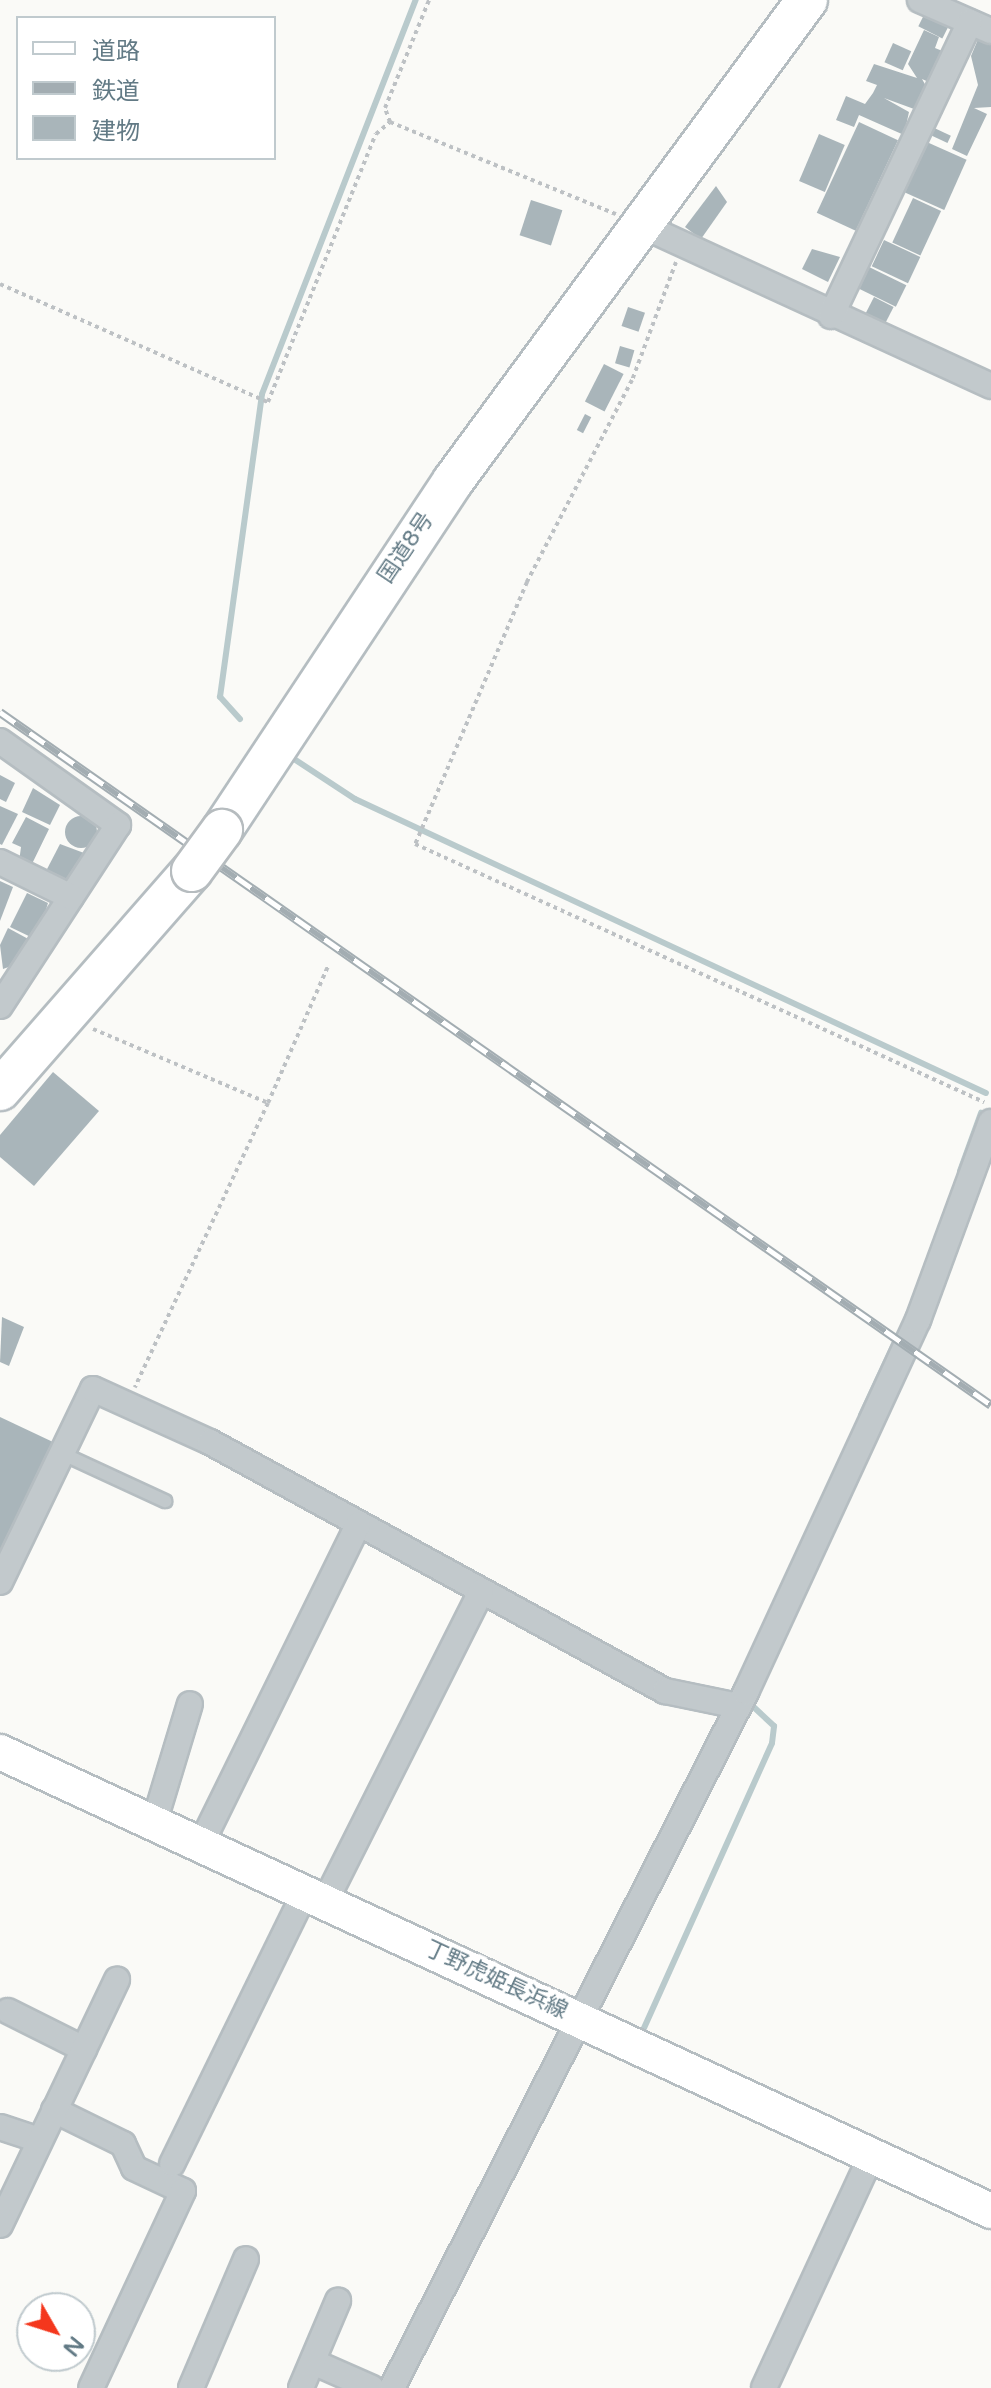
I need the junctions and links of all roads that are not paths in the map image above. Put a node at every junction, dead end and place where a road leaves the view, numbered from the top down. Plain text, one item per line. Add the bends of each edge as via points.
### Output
1 (807, 0) edge
2 (920, 0) edge
3 (980, 26) edge
4 (641, 225) junction
5 (831, 316) junction
6 (991, 386) edge
7 (0, 741) edge
8 (0, 862) edge
9 (71, 897) junction
10 (4, 991) edge
11 (0, 1090) edge
12 (991, 1122) edge
13 (61, 1453) junction
14 (165, 1501) dead end
15 (358, 1525) junction
16 (0, 1582) edge
17 (481, 1592) junction
18 (190, 1704) dead end
19 (738, 1706) junction
20 (0, 1752) edge
21 (154, 1823) junction
22 (201, 1844) junction
23 (315, 1897) junction
24 (117, 1980) dead end
25 (8, 2011) dead end
26 (579, 2018) junction
27 (84, 2049) junction
28 (54, 2110) junction
29 (0, 2127) edge
30 (39, 2140) junction
31 (871, 2156) junction
32 (172, 2164) dead end
33 (991, 2211) edge
34 (0, 2225) edge
35 (246, 2259) dead end
36 (338, 2301) dead end
37 (313, 2362) junction
38 (91, 2388) edge
39 (191, 2388) edge
40 (301, 2388) edge
41 (372, 2388) edge
42 (392, 2388) edge
43 (764, 2388) edge

1 - 4 highway, 国道8号
2 - 3 street
3 - 5 street
4 - 5 street
4 - 11 highway, 国道8号, bridge via 397,561 192,871
5 - 6 street
7 - 9 street via 118,825
8 - 9 street
9 - 10 street
12 - 19 street via 918,1320
13 - 14 lane
13 - 15 street via 93,1389
13 - 16 street
15 - 17 street
15 - 22 street
17 - 19 street via 665,1691
17 - 23 street
18 - 21 street
19 - 26 street
20 - 21 main road, 丁野虎姫長浜線
21 - 22 main road, 丁野虎姫長浜線
22 - 23 main road, 丁野虎姫長浜線
23 - 26 main road, 丁野虎姫長浜線
23 - 32 street
24 - 27 street
25 - 27 street
26 - 31 main road, 丁野虎姫長浜線
26 - 42 street
27 - 28 street
28 - 30 street
28 - 38 street via 123,2144 134,2168 183,2191
29 - 30 street
30 - 34 street
31 - 33 main road, 丁野虎姫長浜線
31 - 43 street
35 - 39 street
36 - 37 street
37 - 40 street
37 - 41 street

